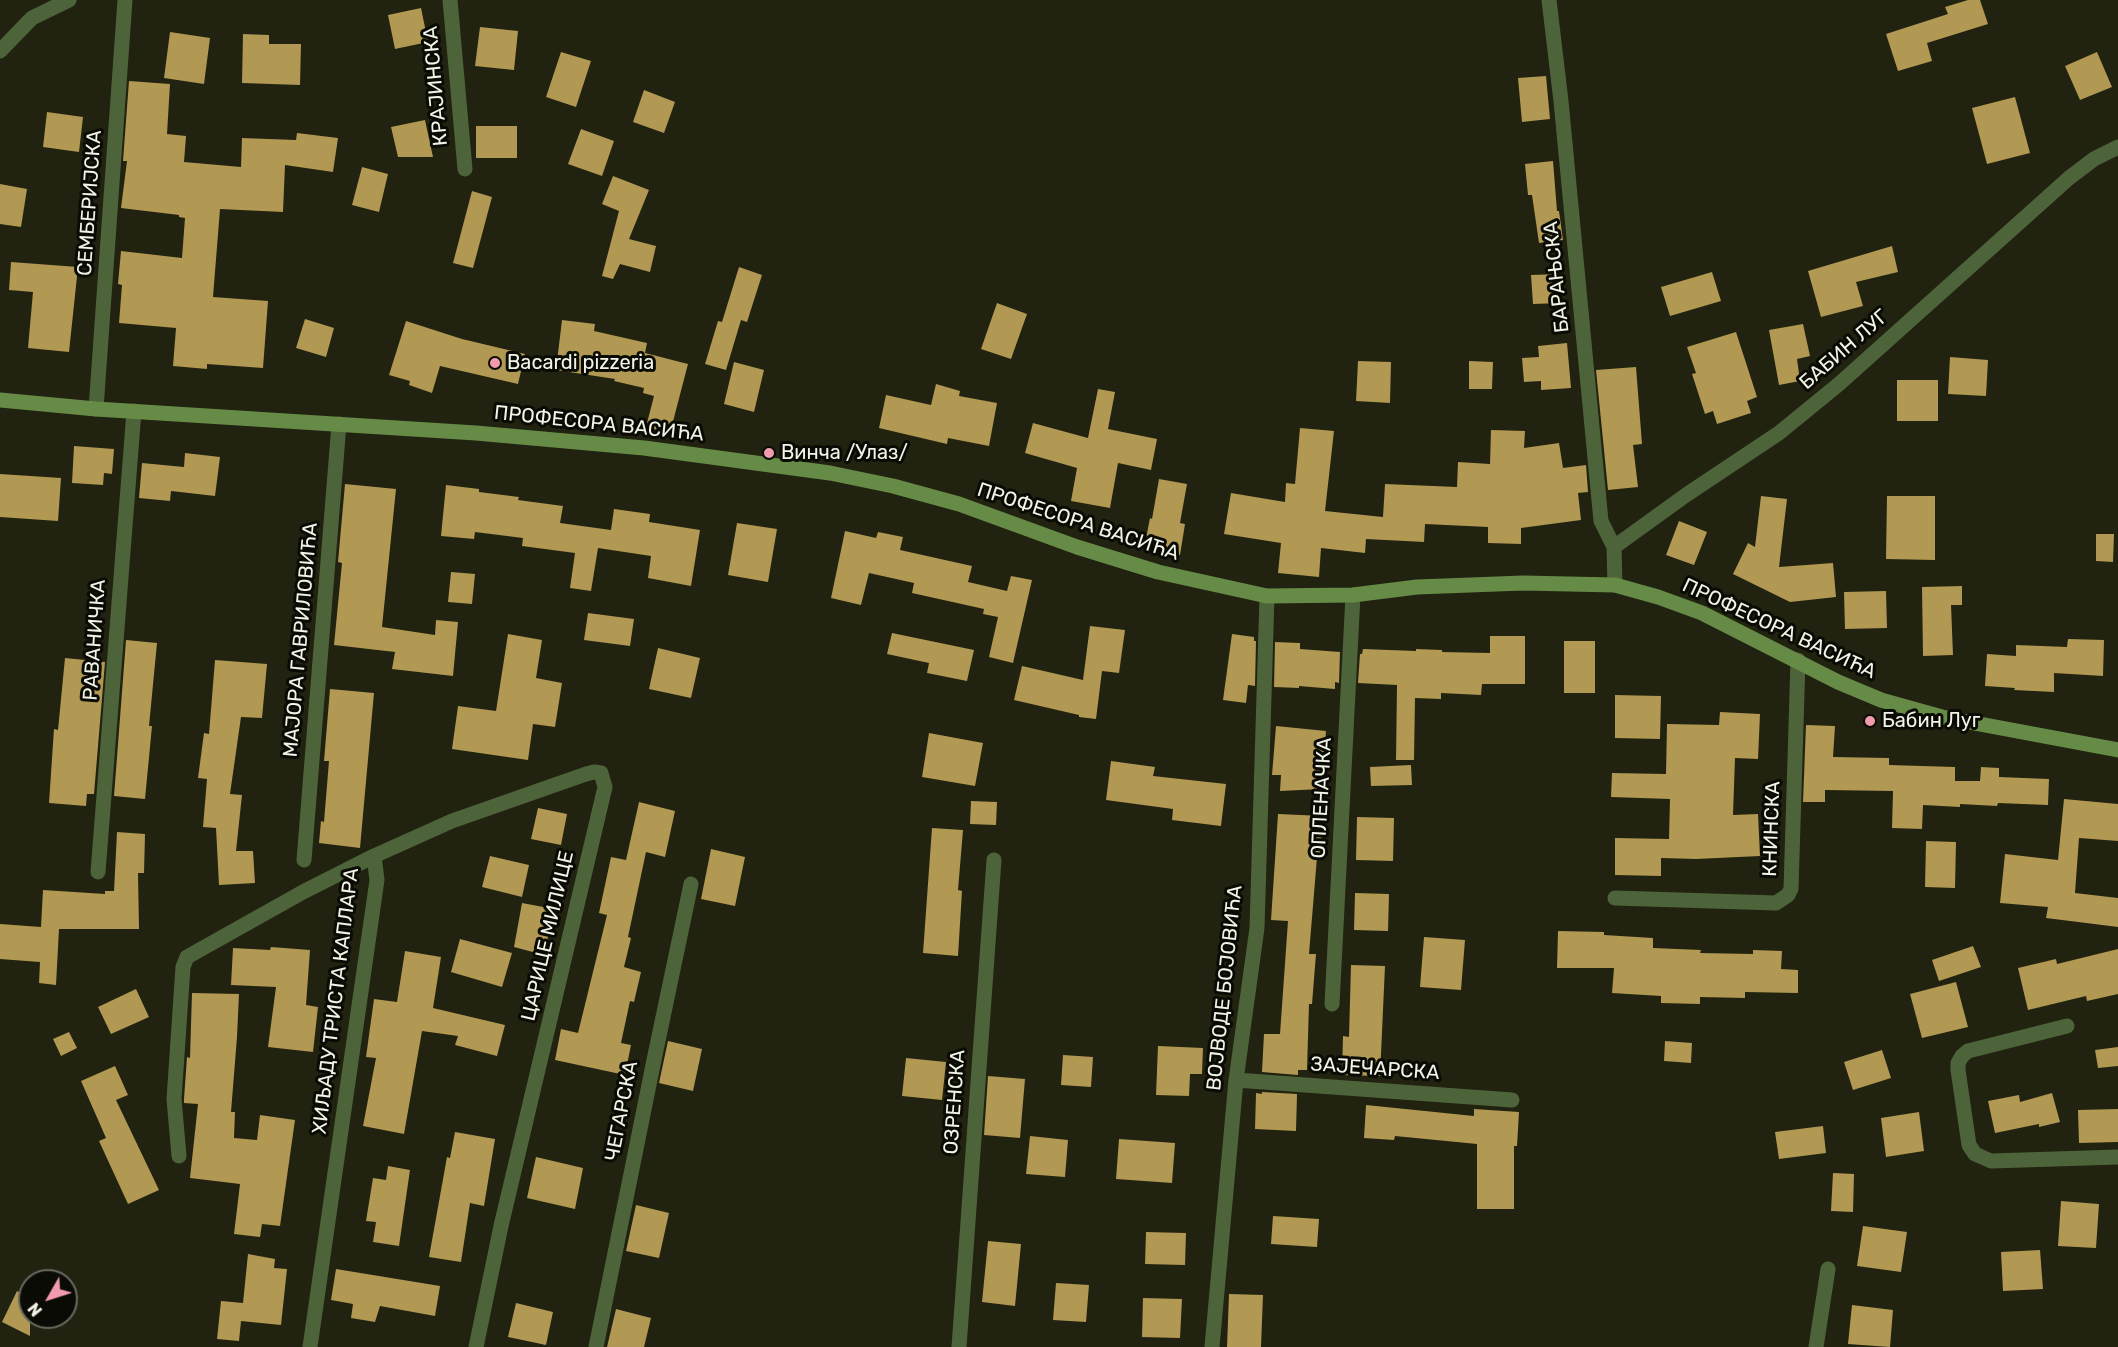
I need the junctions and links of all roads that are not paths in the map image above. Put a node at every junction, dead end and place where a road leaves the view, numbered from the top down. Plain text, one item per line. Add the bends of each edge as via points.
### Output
1 (69, 0) edge
2 (125, 0) edge
3 (450, 0) edge
4 (1549, 0) edge
5 (0, 51) edge
6 (2118, 147) edge
7 (465, 169) dead end
8 (0, 400) edge
9 (96, 409) junction
10 (134, 411) junction
11 (339, 424) junction
12 (1614, 547) junction
13 (1615, 585) junction
14 (1353, 595) junction
15 (1267, 596) junction
16 (1798, 660) junction
17 (2118, 750) edge
18 (374, 856) junction
19 (304, 860) dead end
20 (994, 860) dead end
21 (98, 872) dead end
22 (691, 884) dead end
23 (1615, 898) dead end
24 (1332, 1004) dead end
25 (2067, 1026) dead end
26 (1236, 1080) junction
27 (1512, 1100) dead end
28 (179, 1156) dead end
29 (2118, 1157) edge
30 (1828, 1269) dead end
31 (310, 1347) edge
32 (476, 1347) edge
33 (596, 1347) edge
34 (959, 1347) edge
35 (1212, 1347) edge
36 (1816, 1347) edge

1 - 5 street via 32,18
2 - 9 street, СЕМБЕРИЈСКА
3 - 7 street, КРАЈИНСКА
4 - 12 street, БАРАЊСКА via 1601,521
6 - 12 street, БАБИН ЛУГ via 2069,178 1779,433
8 - 9 street, ПРОФЕСОРА ВАСИЋА
9 - 10 street, ПРОФЕСОРА ВАСИЋА
10 - 11 street, ПРОФЕСОРА ВАСИЋА
10 - 21 street, РАВАНИЧКА
11 - 15 street, ПРОФЕСОРА ВАСИЋА via 644,448 830,473 938,497 1158,572
11 - 19 street, МАЈОРА ГАВРИЛОВИЋА
12 - 13 street
13 - 14 street, ПРОФЕСОРА ВАСИЋА via 1417,587
13 - 16 street, ПРОФЕСОРА ВАСИЋА via 1702,613
14 - 15 street, ПРОФЕСОРА ВАСИЋА
14 - 24 street, ОПЛЕНАЧКА
15 - 26 street, ВОЈВОДЕ БОЈОВИЋА via 1257,928
16 - 17 street, ПРОФЕСОРА ВАСИЋА via 1881,700 1941,717
16 - 23 street, КНИНСКА via 1788,895 1776,903
18 - 28 street, ХИЉАДУ ТРИСТА КАПЛАРА via 192,952 185,960 174,1099
18 - 31 street, ХИЉАДУ ТРИСТА КАПЛАРА via 377,880
18 - 32 street, ЦАРИЦЕ МИЛИЦЕ via 452,821 586,774 598,772 605,779
20 - 34 street, ОЗРЕНСКА
22 - 33 street, ЧЕГАРСКА
25 - 29 street via 1968,1051 1962,1056 1958,1070 1969,1145 1975,1154 1991,1161
26 - 27 street, ЗАЈЕЧАРСКА
26 - 35 street, ВОЈВОДЕ БОЈОВИЋА
30 - 36 street

